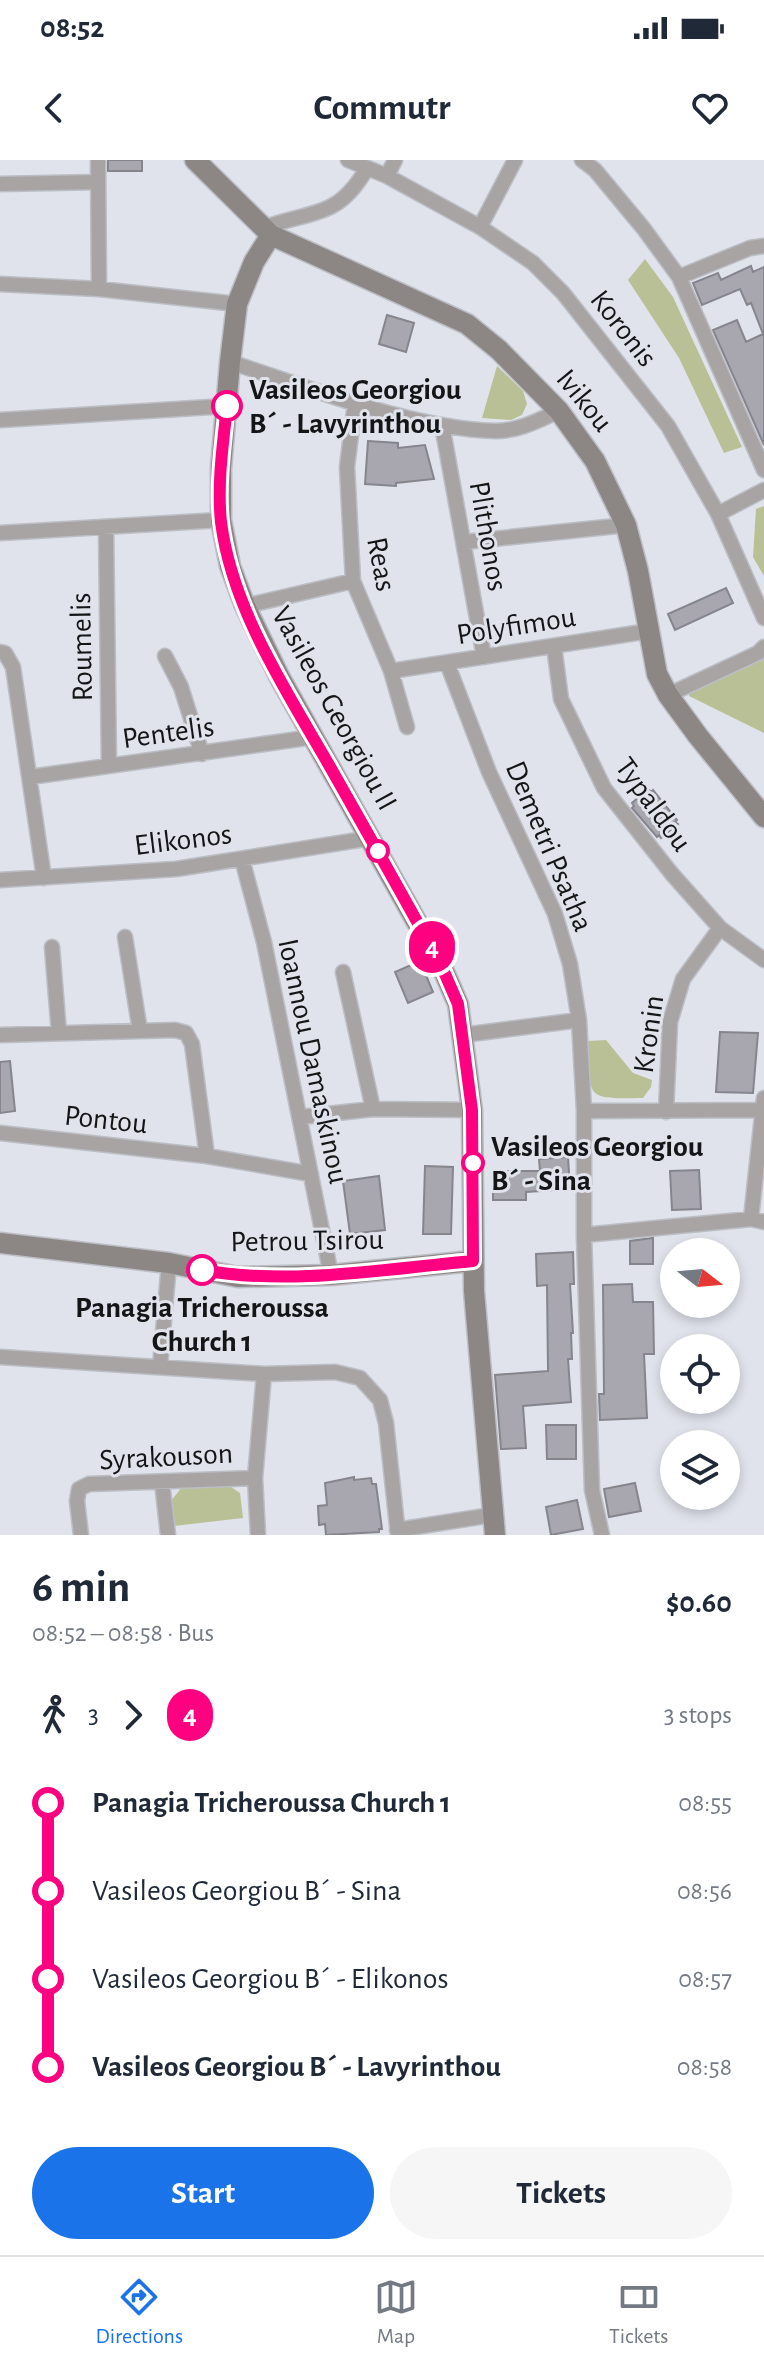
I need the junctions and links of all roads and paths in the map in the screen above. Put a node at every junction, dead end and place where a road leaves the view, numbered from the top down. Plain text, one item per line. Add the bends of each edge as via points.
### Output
1 (98, 160) edge
2 (195, 160) edge
3 (348, 160) edge
4 (395, 160) edge
5 (515, 160) edge
6 (582, 160) edge
7 (367, 168) junction
8 (387, 176) junction
9 (98, 182) junction
10 (0, 184) edge
11 (480, 227) junction
12 (267, 232) junction
13 (764, 246) edge
14 (679, 277) junction
15 (0, 284) edge
16 (99, 289) junction
17 (237, 304) junction
18 (230, 362) junction
19 (355, 403) junction
20 (227, 406) junction
21 (559, 411) junction
22 (0, 420) edge
23 (442, 425) junction
24 (764, 470) edge
25 (764, 490) edge
26 (718, 514) junction
27 (221, 520) junction
28 (626, 525) junction
29 (106, 527) junction
30 (0, 533) edge
31 (464, 542) junction
32 (353, 581) junction
33 (245, 606) junction
34 (764, 618) edge
35 (649, 631) junction
36 (554, 646) junction
37 (764, 647) edge
38 (3, 653) edge
39 (165, 656) dead end
40 (484, 657) junction
41 (447, 663) junction
42 (391, 671) junction
43 (668, 695) junction
44 (407, 727) dead end
45 (313, 737) junction
46 (202, 754) junction
47 (109, 766) junction
48 (30, 777) junction
49 (764, 817) edge
50 (371, 838) junction
51 (242, 859) junction
52 (44, 878) junction
53 (0, 880) edge
54 (720, 928) junction
55 (125, 937) dead end
56 (52, 947) dead end
57 (764, 960) edge
58 (343, 972) dead end
59 (579, 1020) junction
60 (140, 1031) junction
61 (59, 1033) junction
62 (0, 1035) edge
63 (463, 1035) junction
64 (763, 1104) edge
65 (373, 1109) junction
66 (472, 1110) junction
67 (584, 1111) junction
68 (666, 1112) junction
69 (301, 1117) junction
70 (0, 1133) edge
71 (207, 1156) junction
72 (311, 1174) junction
73 (757, 1221) edge
74 (584, 1235) junction
75 (0, 1243) edge
76 (473, 1261) junction
77 (169, 1263) junction
78 (331, 1275) junction
79 (0, 1357) edge
80 (160, 1367) junction
81 (264, 1374) junction
82 (255, 1478) junction
83 (162, 1482) junction
84 (494, 1525) edge
85 (398, 1532) edge
86 (81, 1535) edge
87 (168, 1535) edge
88 (258, 1535) edge
89 (602, 1535) edge

1 - 9 street
2 - 12 street, Ivikou
3 - 7 street, Koronis
4 - 8 street
5 - 11 street
6 - 14 street
7 - 8 street, Koronis
7 - 12 street via 333,206 282,220
8 - 11 street, Koronis
9 - 10 street
9 - 16 street
11 - 26 street, Koronis via 533,263 563,293 668,426
12 - 17 street, Vasileos Georgiou II
12 - 21 street, Ivikou via 467,324
13 - 14 street
14 - 24 street
15 - 16 street
16 - 17 street
17 - 18 street, Vasileos Georgiou II
18 - 19 street
18 - 20 street, Vasileos Georgiou II
19 - 23 street
19 - 32 street, Reas via 347,467
20 - 22 street
20 - 27 street, Vasileos Georgiou II
21 - 23 street via 527,426 497,431
21 - 28 street, Ivikou via 595,461
23 - 31 street, Plithonos
25 - 26 street
26 - 34 street, Koronis
27 - 29 street
27 - 33 street, Vasileos Georgiou II
28 - 31 street
28 - 35 street, Ivikou
29 - 30 street
29 - 47 street, Roumelis
31 - 40 street, Plithonos
32 - 33 street
32 - 42 street, Reas
33 - 45 street, Vasileos Georgiou II
35 - 36 street, Polyfimou
35 - 43 street, Ivikou via 657,674
36 - 40 street, Polyfimou
36 - 54 street, Typaldou via 561,699 604,788
37 - 43 street
38 - 48 street via 13,667
39 - 46 street via 181,687
40 - 41 street, Polyfimou
41 - 42 street, Polyfimou
41 - 59 street, Demetri Psatha via 489,772 555,914
42 - 44 street, Reas
43 - 49 street, Ivikou
45 - 46 street, Pentelis
45 - 50 street, Vasileos Georgiou II
46 - 47 street, Pentelis
47 - 48 street, Pentelis
48 - 52 street
50 - 51 street, Elikonos
50 - 63 street, Vasileos Georgiou II via 442,967 458,1004
51 - 52 street, Elikonos
51 - 69 street, Ioannou Damaskinou
52 - 53 street, Elikonos
54 - 57 street, Typaldou
54 - 68 street, Kronin via 683,979 670,1022
55 - 60 street
56 - 61 street
58 - 65 street
59 - 63 street
59 - 67 street, Demetri Psatha
60 - 61 street
60 - 71 street via 175,1030 186,1033 192,1044
61 - 62 street
63 - 66 street, Vasileos Georgiou II
64 - 68 street
64 - 73 street
65 - 66 street
65 - 69 street
66 - 76 street, Vasileos Georgiou II
67 - 68 street
67 - 74 street, Demetri Psatha
69 - 72 street, Ioannou Damaskinou
70 - 71 street, Pontou
71 - 72 street, Pontou
72 - 78 street, Ioannou Damaskinou
73 - 74 street
74 - 89 street, Demetri Psatha via 592,1490
75 - 77 street, Petrou Tsirou
76 - 78 street, Petrou Tsirou
76 - 84 street, Vasileos Georgiou II
77 - 78 street, Petrou Tsirou via 238,1277
77 - 80 street
79 - 80 street
80 - 81 street
81 - 82 street
81 - 85 street via 335,1372 360,1378 380,1400
82 - 83 street, Syrakouson
82 - 88 street
83 - 86 street, Syrakouson via 89,1484 79,1489
83 - 87 street
84 - 85 street

